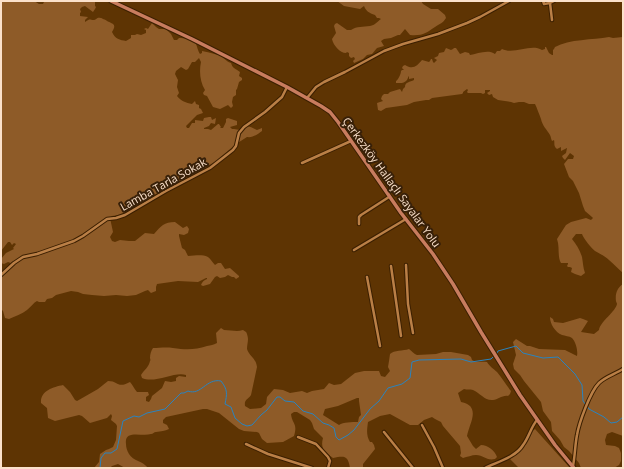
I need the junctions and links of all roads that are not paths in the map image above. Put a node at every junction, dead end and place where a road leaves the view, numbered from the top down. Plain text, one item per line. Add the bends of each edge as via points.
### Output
1 (111, 1) edge
2 (509, 1) edge
3 (544, 1) edge
4 (554, 1) edge
5 (550, 3) junction
6 (552, 20) dead end
7 (287, 87) junction
8 (307, 98) junction
9 (351, 141) junction
10 (302, 163) dead end
11 (390, 196) junction
12 (406, 219) junction
13 (359, 224) dead end
14 (354, 250) dead end
15 (406, 264) dead end
16 (391, 266) dead end
17 (1, 275) edge
18 (367, 277) dead end
19 (413, 333) dead end
20 (401, 336) dead end
21 (380, 346) dead end
22 (623, 369) edge
23 (537, 419) junction
24 (422, 425) dead end
25 (384, 432) dead end
26 (298, 437) dead end
27 (246, 444) dead end
28 (573, 467) edge
29 (312, 468) edge
30 (328, 468) edge
31 (413, 468) edge
32 (442, 468) edge
33 (487, 468) edge

1 - 7 main road, Çerkezköy Hallaçlı Sayalar Yolu
2 - 8 street via 480,18 384,51 324,82
3 - 5 street via 544,4
4 - 5 street
5 - 6 street
7 - 8 main road, Çerkezköy Hallaçlı Sayalar Yolu
7 - 17 street, Lamba Tarla Sokak via 282,97 244,126 233,150 210,168 125,215 107,219 74,241 23,257
8 - 9 main road, Çerkezköy Hallaçlı Sayalar Yolu via 330,112
9 - 10 street
9 - 11 main road, Çerkezköy Hallaçlı Sayalar Yolu
11 - 12 main road, Çerkezköy Hallaçlı Sayalar Yolu
11 - 13 street via 361,215
12 - 14 street
12 - 23 main road, Çerkezköy Hallaçlı Sayalar Yolu via 453,284 497,359
15 - 19 street via 408,304
16 - 20 street
18 - 21 street
22 - 28 street via 598,384 589,397 577,434
23 - 28 main road, Çerkezköy Hallaçlı Sayalar Yolu
23 - 33 street via 522,447 515,454
24 - 32 street
25 - 31 street
26 - 30 street via 320,448 330,461
27 - 29 street

